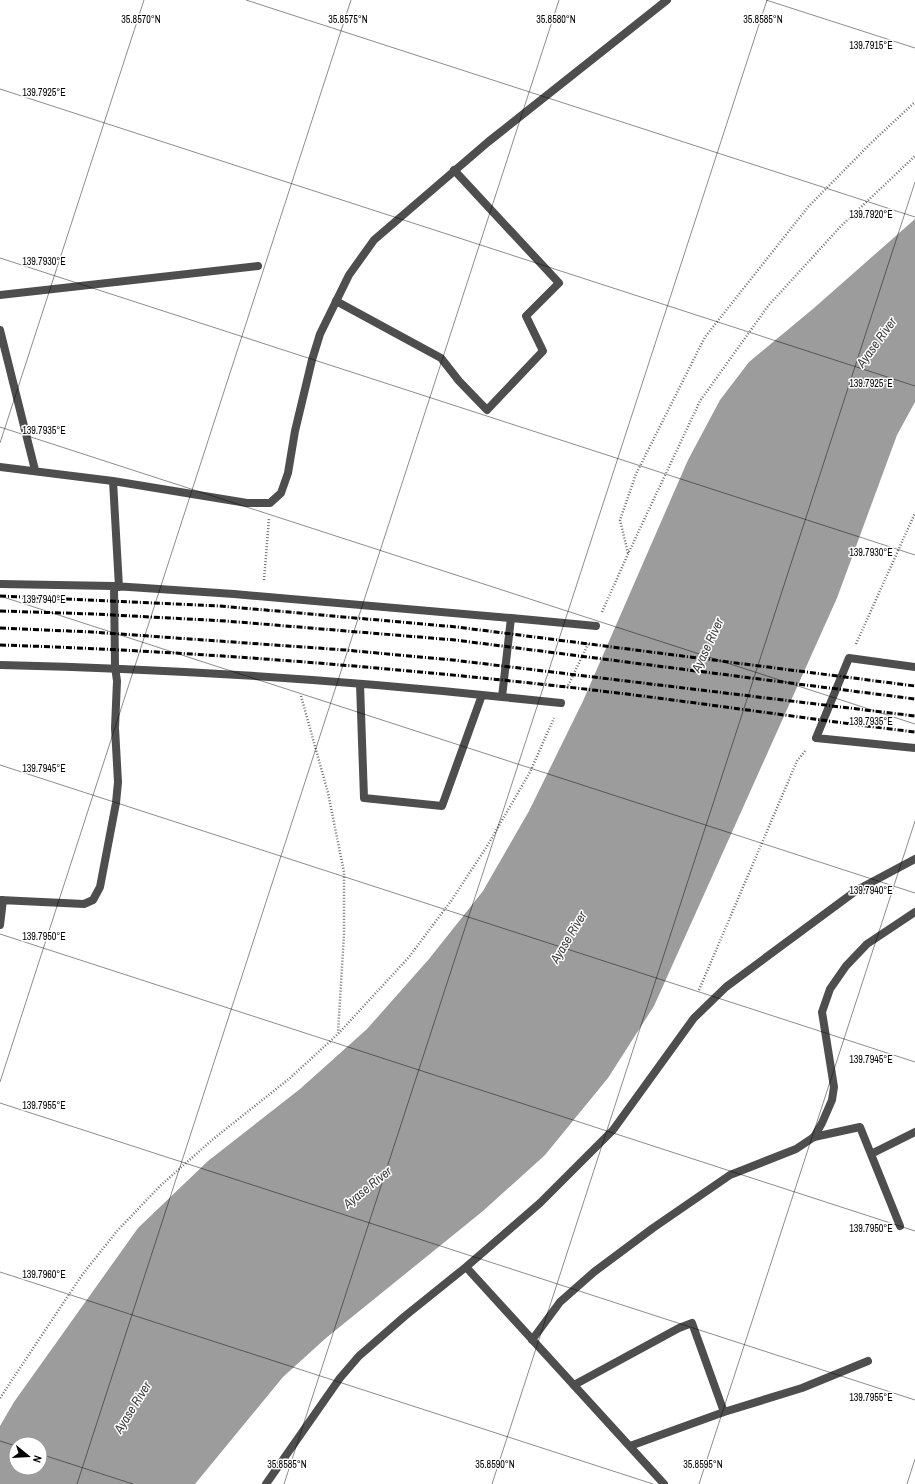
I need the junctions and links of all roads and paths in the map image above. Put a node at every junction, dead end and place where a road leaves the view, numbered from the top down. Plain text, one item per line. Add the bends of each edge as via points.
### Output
1 (667, 0) edge
2 (915, 102) edge
3 (915, 156) edge
4 (454, 170) junction
5 (258, 266) dead end
6 (0, 295) edge
7 (336, 301) junction
8 (0, 330) edge
9 (0, 467) edge
10 (35, 470) junction
11 (113, 481) junction
12 (270, 503) junction
13 (915, 513) edge
14 (628, 554) junction
15 (0, 584) edge
16 (117, 587) junction
17 (263, 596) junction
18 (511, 618) junction
19 (596, 626) junction
20 (849, 658) junction
21 (0, 665) edge
22 (915, 667) edge
23 (115, 668) junction
24 (313, 680) junction
25 (360, 684) junction
26 (482, 695) junction
27 (502, 697) junction
28 (560, 703) junction
29 (816, 738) junction
30 (915, 748) edge
31 (915, 859) edge
32 (2, 900) edge
33 (915, 912) edge
34 (0, 925) edge
35 (694, 1018) junction
36 (338, 1034) junction
37 (915, 1132) edge
38 (814, 1137) junction
39 (871, 1154) junction
40 (900, 1226) dead end
41 (466, 1267) junction
42 (532, 1340) junction
43 (868, 1361) dead end
44 (574, 1385) junction
45 (0, 1398) edge
46 (724, 1412) junction
47 (630, 1446) junction
48 (266, 1484) edge
49 (664, 1484) edge

1 - 4 street
2 - 14 path via 808,207 705,337 636,474 620,520
3 - 14 path via 841,226 768,306 700,401
4 - 7 street via 374,240 349,275
4 - 7 street via 559,282 526,316 543,351 487,410 441,358
5 - 6 street
7 - 12 street via 320,334 312,360 288,473 281,493
8 - 10 street
9 - 10 street
10 - 11 street
11 - 12 street via 246,503
11 - 16 street
12 - 17 path
13 - 20 path
14 - 19 path
15 - 16 street
16 - 17 street
16 - 23 street
17 - 18 street
18 - 19 street
18 - 27 street
19 - 28 path
20 - 22 street
20 - 29 street
21 - 23 street
23 - 24 street
23 - 32 street via 118,782 100,887 93,900 84,904
24 - 25 street
24 - 36 path via 300,691 328,793 344,872 344,934
25 - 26 street
25 - 26 street via 364,798 442,806
26 - 27 street
27 - 28 street
28 - 36 path via 530,772 486,848 451,901 409,957
29 - 30 street
29 - 35 path via 797,761 697,994
31 - 35 street via 857,890 726,987
32 - 34 street
33 - 38 street via 867,944 846,966 830,989 822,1012 834,1087 832,1100
35 - 41 street via 613,1130 540,1203
36 - 45 path via 290,1078 212,1140 160,1186 117,1231 82,1275
37 - 39 street
38 - 39 street via 860,1127
38 - 42 street via 796,1149 730,1175 653,1228 594,1272 560,1302
39 - 40 street
41 - 42 street
41 - 48 street via 359,1356 340,1378
42 - 44 street
43 - 46 street via 802,1388
44 - 46 street via 692,1323
44 - 47 street
46 - 47 street
47 - 49 street

